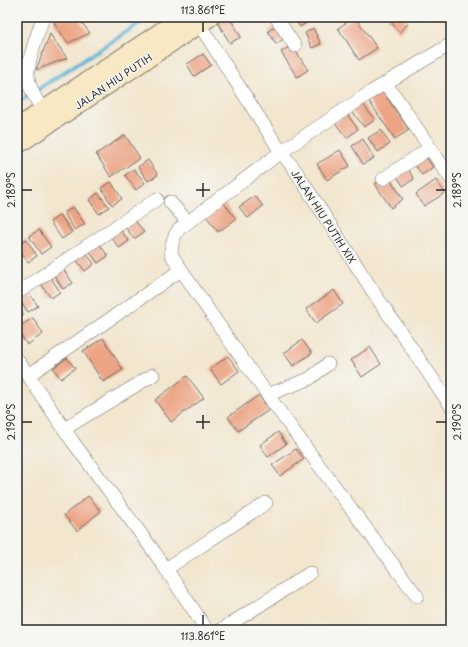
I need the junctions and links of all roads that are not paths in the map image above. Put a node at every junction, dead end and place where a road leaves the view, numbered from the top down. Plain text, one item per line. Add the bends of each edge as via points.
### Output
1 (43, 17) edge
2 (276, 17) edge
3 (197, 19) edge
4 (451, 44) edge
5 (295, 46) dead end
6 (125, 64) junction
7 (385, 84) junction
8 (42, 110) junction
9 (17, 128) edge
10 (17, 145) edge
11 (430, 148) junction
12 (281, 152) junction
13 (383, 178) dead end
14 (451, 180) edge
15 (157, 198) dead end
16 (170, 202) dead end
17 (188, 222) junction
18 (181, 270) junction
19 (17, 293) edge
20 (17, 359) edge
21 (328, 364) dead end
22 (29, 375) junction
23 (153, 375) dead end
24 (267, 395) junction
25 (451, 406) edge
26 (64, 429) junction
27 (266, 503) dead end
28 (166, 569) junction
29 (310, 573) dead end
30 (416, 596) dead end
31 (207, 630) edge
32 (220, 630) edge

1 - 8 street via 28,75 31,89
2 - 5 street
3 - 6 street
3 - 12 street, JALAN HIU PUTIH XIX
4 - 7 street
6 - 8 street
6 - 10 street, JALAN HIU PUTIH
7 - 11 street
7 - 12 street
8 - 9 street
11 - 13 street
11 - 14 street
12 - 17 street
12 - 25 street, JALAN HIU PUTIH XIX
15 - 19 street
16 - 17 street
17 - 18 street via 179,229 171,247 171,254
18 - 22 street
18 - 24 street
20 - 22 street
21 - 24 street via 309,379
22 - 26 street
23 - 26 street
24 - 30 street
26 - 28 street
27 - 28 street
28 - 31 street
29 - 32 street

